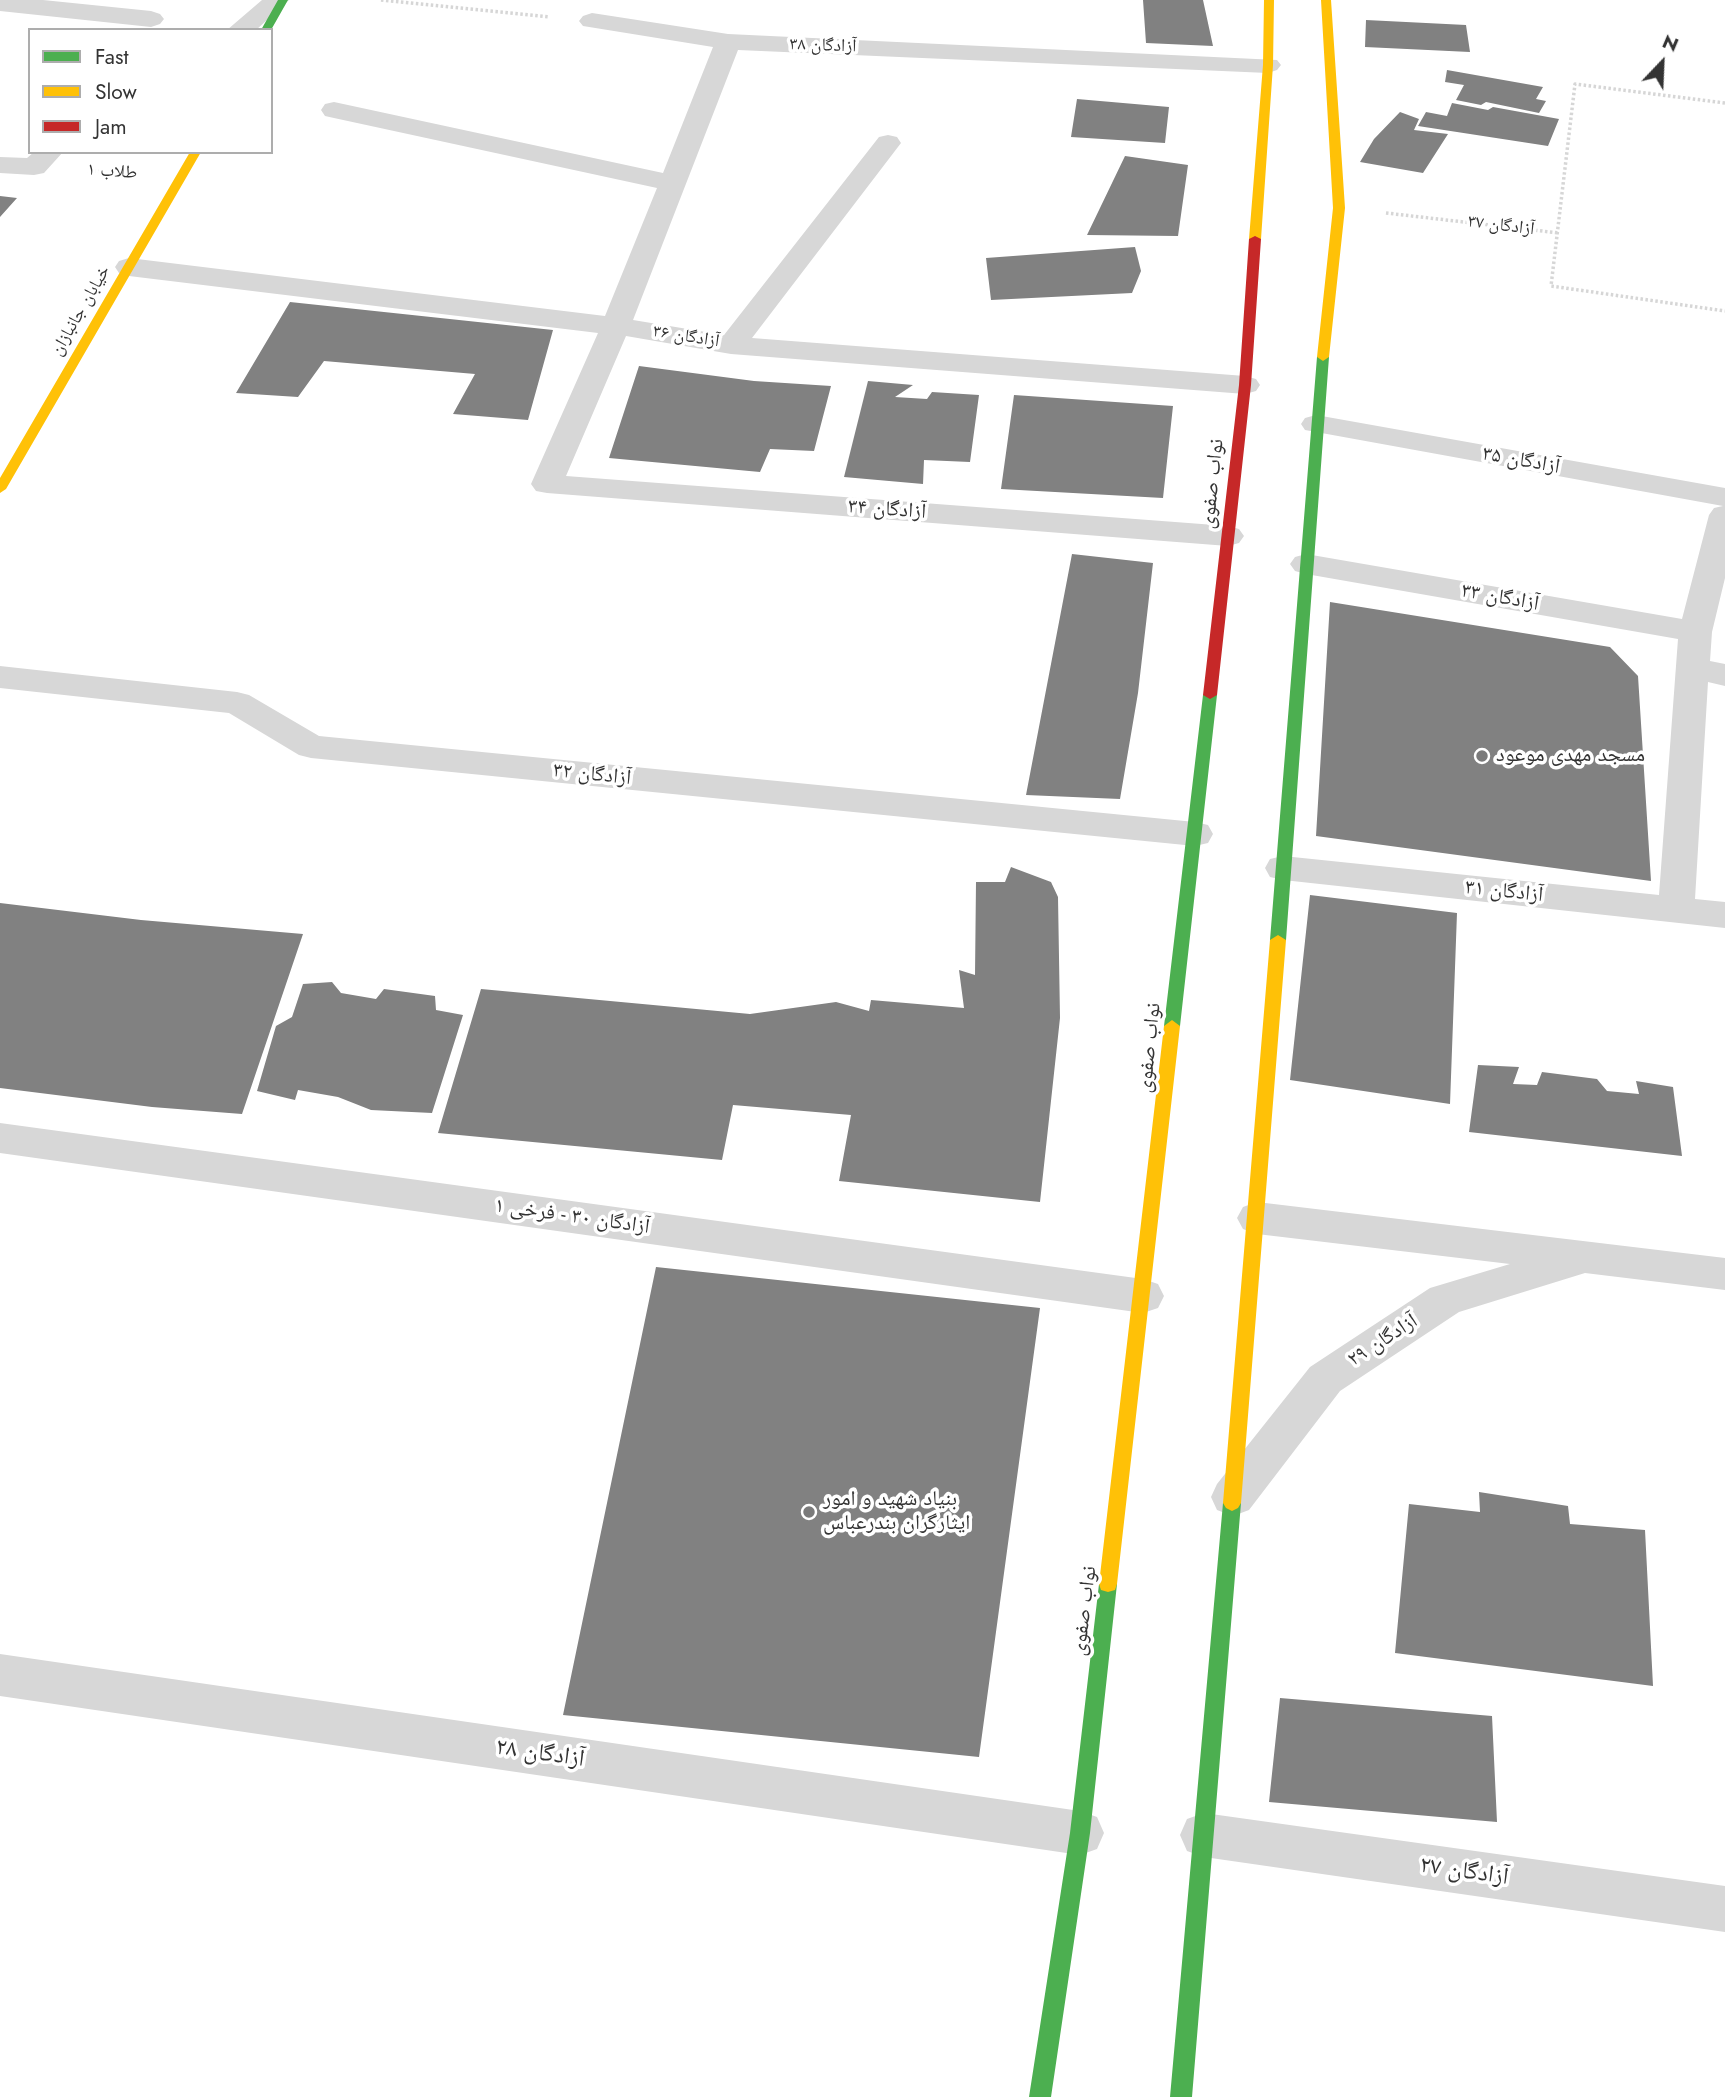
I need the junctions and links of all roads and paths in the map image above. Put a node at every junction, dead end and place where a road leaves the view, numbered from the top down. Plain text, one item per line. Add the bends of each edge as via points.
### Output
1 (277, 0) edge
2 (283, 0) edge
3 (381, 0) edge
4 (1269, 0) edge
5 (1326, 0) edge
6 (0, 3) edge
7 (152, 16) edge
8 (592, 21) joint
9 (242, 28) edge
10 (267, 28) edge
11 (728, 42) junction
12 (1268, 65) junction
13 (1725, 103) edge
14 (334, 110) dead end
15 (888, 144) dead end
16 (195, 154) edge
17 (42, 160) edge
18 (0, 165) edge
19 (182, 177) junction
20 (673, 183) junction
21 (1339, 208) junction
22 (1559, 233) junction
23 (129, 267) junction
24 (1725, 311) edge
25 (615, 326) junction
26 (731, 345) junction
27 (1245, 385) junction
28 (1316, 424) junction
29 (0, 489) edge
30 (1725, 497) edge
31 (1725, 515) edge
32 (1228, 536) junction
33 (1306, 564) junction
34 (1695, 632) junction
35 (1691, 668) junction
36 (1725, 675) edge
37 (0, 677) edge
38 (1195, 834) junction
39 (1283, 868) junction
40 (1676, 910) junction
41 (1725, 915) edge
42 (0, 1138) edge
43 (1257, 1218) junction
44 (1582, 1259) junction
45 (1725, 1274) edge
46 (1143, 1296) junction
47 (1233, 1497) junction
48 (0, 1675) edge
49 (1080, 1833) junction
50 (1204, 1835) junction
51 (1725, 1909) edge
52 (1040, 2097) edge
53 (1181, 2097) edge

1 - 9 street
2 - 10 main road
3 - 8 path
4 - 12 main road, نواب صفوی
5 - 21 main road
6 - 7 street
8 - 11 street, آزادگان ۳۸
11 - 12 street, آزادگان ۳۸
11 - 20 street
12 - 27 main road, نواب صفوی
13 - 22 path via 1575,84
14 - 20 street
15 - 26 street
16 - 19 main road, خیابان جانبازان
17 - 18 street
17 - 19 path, طلاب ۱
19 - 23 main road, خیابان جانبازان
20 - 25 street
21 - 22 path, آزادگان ۳۷
21 - 28 main road
22 - 24 path, آزادگان ۳۷ via 1551,286
23 - 25 street, آزادگان ۳۶
23 - 29 main road, خیابان جانبازان
25 - 26 street, آزادگان ۳۶
25 - 32 street, آزادگان ۳۴ via 547,484
26 - 27 street, آزادگان ۳۶
27 - 32 main road, نواب صفوی
28 - 30 street, آزادگان ۳۵
28 - 33 main road
31 - 34 street
32 - 38 main road, نواب صفوی
33 - 34 street, آزادگان ۳۳
33 - 39 main road
34 - 35 street
35 - 36 street
35 - 40 street
37 - 38 street, آزادگان ۳۲ via 237,703 311,747
38 - 46 main road, نواب صفوی
39 - 40 street, آزادگان ۳۱
39 - 43 main road
40 - 41 street, آزادگان ۳۱
42 - 46 street, آزادگان ۳۰ - فرخی ۱
43 - 44 street, آزادگان ۲۹
43 - 47 main road
44 - 45 street, آزادگان ۲۹
44 - 47 street, آزادگان ۲۹ via 1445,1300 1325,1379
46 - 49 main road, نواب صفوی
47 - 50 main road
48 - 49 street, آزادگان ۲۸
49 - 52 main road, نواب صفوی
50 - 51 street, آزادگان ۲۷
50 - 53 main road

